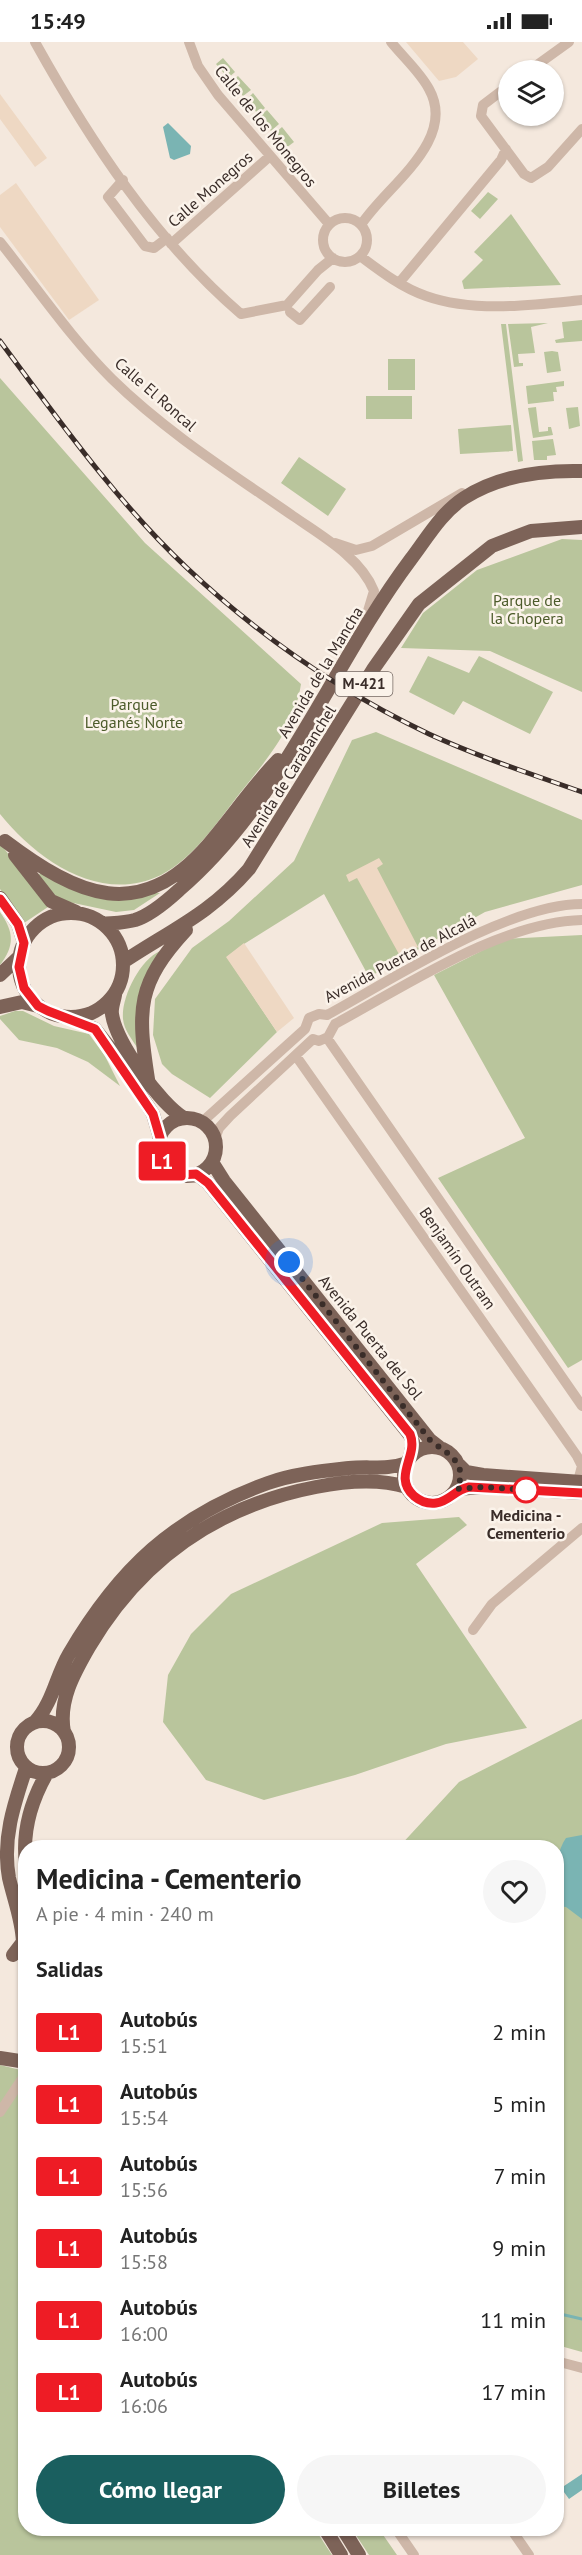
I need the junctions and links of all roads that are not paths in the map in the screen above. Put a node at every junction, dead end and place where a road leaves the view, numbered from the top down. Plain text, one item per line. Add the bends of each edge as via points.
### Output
1 (35, 42) edge
2 (189, 42) edge
3 (391, 42) edge
4 (569, 42) edge
5 (544, 60) edge
6 (498, 94) edge
7 (582, 129) edge
8 (506, 149) junction
9 (270, 156) junction
10 (123, 180) junction
11 (329, 224) junction
12 (361, 225) junction
13 (169, 241) junction
14 (0, 242) edge
15 (360, 256) junction
16 (333, 258) junction
17 (399, 283) junction
18 (330, 287) dead end
19 (582, 300) edge
20 (290, 312) dead end
21 (582, 471) edge
22 (496, 482) junction
23 (582, 527) edge
24 (322, 537) junction
25 (362, 633) junction
26 (296, 741) junction
27 (3, 838) edge
28 (0, 898) edge
29 (582, 904) edge
30 (202, 913) junction
31 (84, 915) junction
32 (582, 920) edge
33 (103, 924) junction
34 (22, 949) junction
35 (123, 962) junction
36 (0, 975) edge
37 (115, 992) junction
38 (38, 1006) junction
39 (0, 1007) edge
40 (325, 1015) junction
41 (69, 1017) junction
42 (305, 1029) junction
43 (329, 1033) junction
44 (313, 1039) junction
45 (296, 1056) junction
46 (147, 1079) junction
47 (183, 1118) junction
48 (202, 1122) junction
49 (160, 1138) junction
50 (215, 1139) junction
51 (212, 1162) junction
52 (196, 1174) junction
53 (582, 1406) edge
54 (439, 1447) junction
55 (409, 1460) junction
56 (459, 1465) junction
57 (406, 1487) junction
58 (457, 1489) junction
59 (581, 1489) edge
60 (582, 1528) edge
61 (473, 1630) dead end
62 (35, 1722) junction
63 (64, 1732) junction
64 (26, 1768) junction
65 (47, 1773) junction
66 (26, 1840) edge
67 (18, 1915) edge
68 (0, 2058) edge
69 (18, 2061) edge
70 (18, 2085) edge
71 (0, 2112) edge
72 (564, 2363) edge
73 (582, 2368) edge
74 (329, 2536) edge
75 (347, 2536) edge
76 (402, 2536) edge
77 (516, 2536) edge
78 (341, 2555) edge
79 (359, 2555) edge
80 (414, 2555) edge
81 (529, 2555) edge

1 - 10 street via 77,117
2 - 9 street, Calle de los Monegros via 198,66 218,95
3 - 12 street via 429,89 435,107 434,132 420,157
4 - 5 street
6 - 8 street via 480,111
7 - 8 street via 548,167 531,178
8 - 17 street
9 - 11 street, Calle de los Monegros
9 - 13 street, Calle Monegros
10 - 13 street
10 - 13 street via 108,197 145,246 154,248
11 - 12 street via 343,218
11 - 16 street via 324,244
12 - 15 street via 367,241
13 - 16 street via 212,289 241,314 287,305
14 - 24 street, Calle El Roncal via 71,334 113,379 163,424
15 - 16 street via 347,261
15 - 17 street
17 - 19 street via 427,297 467,303
18 - 20 street via 300,320
21 - 22 main road, Avenida de la Mancha via 554,470
22 - 24 street, Calle El Roncal via 463,492 372,546 356,550
22 - 25 main road, Avenida de la Mancha via 465,497 446,512
23 - 30 main road, Avenida de Carabanchel / M-421 via 531,531 492,546 419,604 374,668 261,852 237,884
24 - 25 street, Calle El Roncal via 369,577 374,591
25 - 26 main road, Avenida de la Mancha
26 - 27 main road via 202,852 180,873 154,888 112,894 78,888 39,866
26 - 33 main road, Avenida de la Mancha via 259,803 206,866 146,915 123,923
27 - 31 main road via 51,901
28 - 34 main road via 18,924
29 - 40 street, Avenida Puerta de Alcalá via 549,909 494,926
30 - 35 main road, Avenida de Carabanchel / M-421
30 - 46 main road via 168,948 148,982 141,1013
31 - 33 main road
31 - 34 main road via 53,916 36,927
32 - 43 street, Avenida Puerta de Alcalá via 541,926 497,939
33 - 35 main road via 120,947
34 - 36 main road
34 - 38 main road via 21,978
35 - 37 main road
37 - 41 main road via 100,1008
37 - 46 main road via 111,1011 114,1022
38 - 39 main road via 22,1002
38 - 41 main road
40 - 42 street, Avenida Puerta de Alcalá via 309,1018
40 - 43 street via 331,1021
41 - 49 main road via 95,1029 110,1048 153,1114
42 - 44 street
42 - 48 street, Avenida Puerta de Alcalá
43 - 44 street, Avenida Puerta de Alcalá via 319,1041
43 - 53 street, Benjamín Outram
44 - 45 street
45 - 50 street via 226,1120
45 - 59 street, Benjamín Outram via 577,1456 582,1466
46 - 47 main road via 166,1106
47 - 48 main road
47 - 49 main road via 169,1125
48 - 50 main road
49 - 52 main road via 159,1153 167,1167 180,1175
50 - 51 main road
51 - 52 main road
51 - 54 main road, Avenida Puerta del Sol
52 - 55 main road, Avenida Puerta del Sol via 208,1183 410,1434 413,1442
54 - 55 main road via 423,1448
54 - 56 main road via 448,1451
55 - 57 main road
55 - 62 main road via 394,1468 349,1468 269,1483 215,1506 171,1534 130,1568 95,1610 64,1662 46,1710
56 - 58 main road
56 - 59 main road via 466,1472
57 - 58 main road via 417,1499 433,1503 447,1499
57 - 63 main road via 359,1481 295,1491 209,1523 171,1550 105,1620 77,1667 61,1714
58 - 59 main road
60 - 61 street via 492,1604
62 - 63 main road via 51,1723
62 - 64 main road via 23,1730 17,1742 18,1756
63 - 65 main road via 68,1740 67,1757 63,1765
64 - 65 main road
64 - 67 main road via 10,1817 6,1850
65 - 66 main road via 34,1796
68 - 69 main road
70 - 71 street
72 - 73 street
74 - 78 main road
75 - 79 main road
76 - 80 street
77 - 81 street

